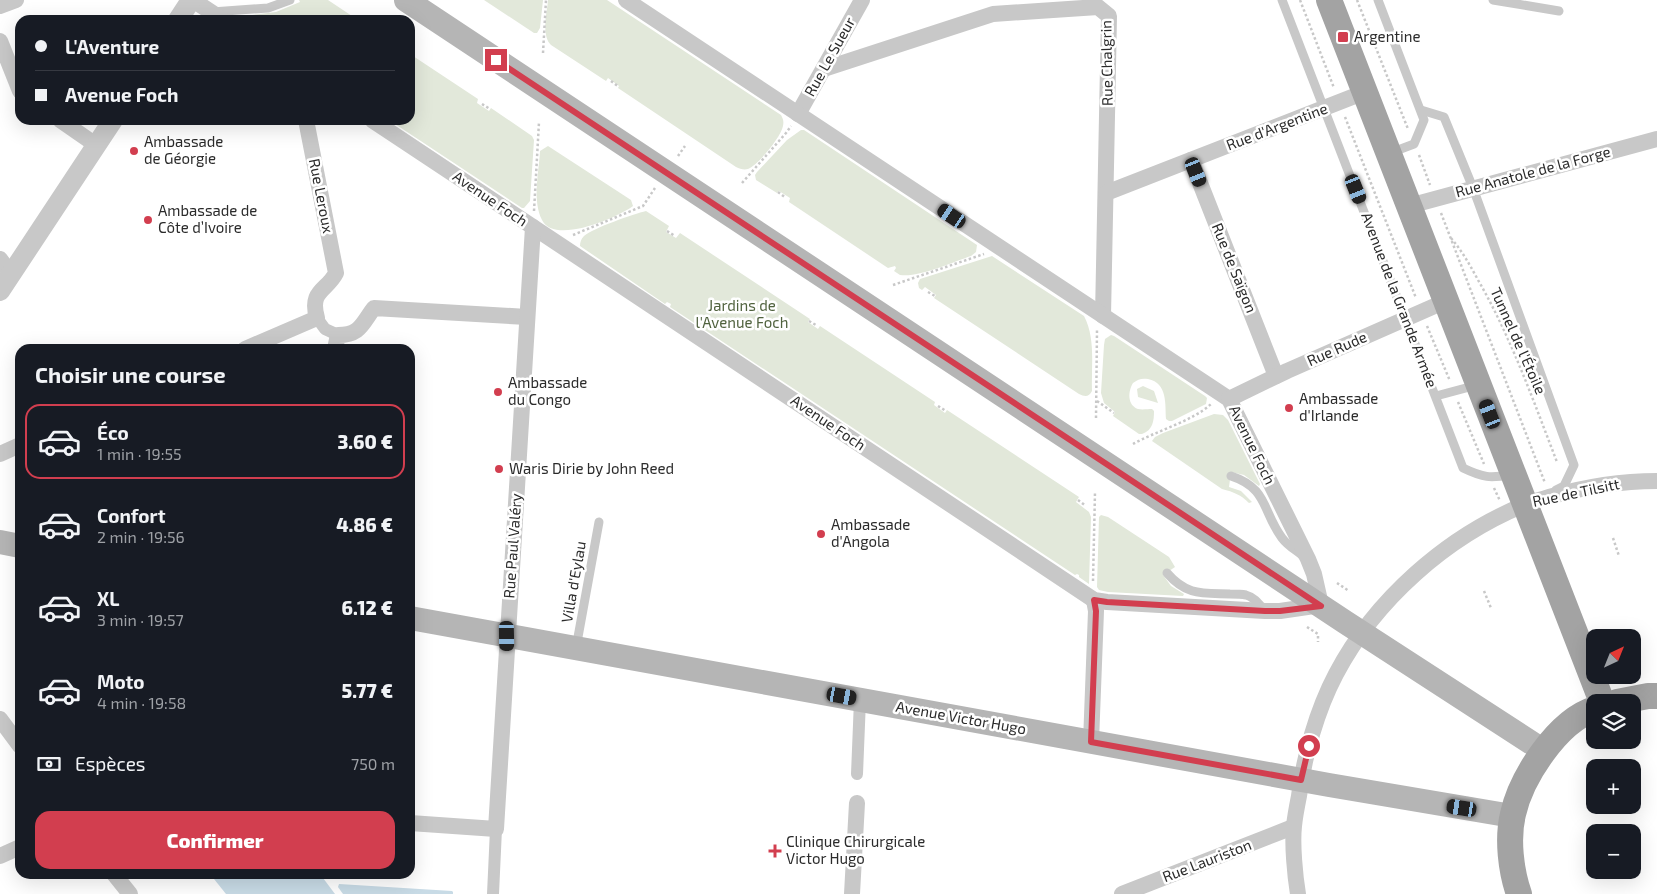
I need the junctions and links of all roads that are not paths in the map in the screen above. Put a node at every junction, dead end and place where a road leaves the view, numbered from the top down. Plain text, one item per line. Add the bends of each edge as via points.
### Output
1 (16, 0) edge
2 (192, 0) edge
3 (290, 0) edge
4 (406, 0) edge
5 (626, 0) edge
6 (862, 0) edge
7 (1282, 0) edge
8 (1329, 0) edge
9 (1378, 0) edge
10 (1494, 0) edge
11 (0, 6) edge
12 (1559, 11) dead end
13 (182, 15) edge
14 (216, 15) edge
15 (224, 15) edge
16 (0, 41) edge
17 (824, 69) junction
18 (15, 78) edge
19 (1364, 92) junction
20 (1325, 108) junction
21 (1421, 110) junction
22 (798, 114) junction
23 (67, 125) edge
24 (109, 125) edge
25 (307, 125) edge
26 (380, 125) edge
27 (1657, 139) edge
28 (96, 145) junction
29 (1388, 154) junction
30 (1191, 160) junction
31 (1473, 188) junction
32 (1106, 193) junction
33 (1409, 206) junction
34 (533, 227) junction
35 (6, 267) edge
36 (0, 291) edge
37 (1446, 301) junction
38 (527, 317) junction
39 (316, 318) junction
40 (1406, 318) junction
41 (1100, 320) junction
42 (337, 342) edge
43 (256, 344) edge
44 (1276, 376) junction
45 (1478, 385) junction
46 (1436, 396) junction
47 (1222, 400) junction
48 (15, 447) edge
49 (0, 454) edge
50 (1513, 475) junction
51 (1231, 476) dead end
52 (1657, 481) edge
53 (1524, 504) junction
54 (599, 522) dead end
55 (0, 542) edge
56 (15, 545) edge
57 (1308, 559) junction
58 (1167, 573) dead end
59 (1094, 593) junction
60 (1321, 606) junction
61 (1265, 611) junction
62 (415, 619) edge
63 (1362, 633) junction
64 (507, 636) junction
65 (576, 648) junction
66 (1599, 694) edge
67 (1657, 696) edge
68 (1641, 697) edge
69 (860, 700) junction
70 (1586, 713) edge
71 (0, 719) edge
72 (15, 739) edge
73 (1091, 742) junction
74 (1544, 751) junction
75 (857, 774) dead end
76 (1301, 780) junction
77 (858, 803) dead end
78 (1512, 816) junction
79 (415, 823) edge
80 (1293, 827) junction
81 (496, 829) junction
82 (15, 849) edge
83 (0, 856) edge
84 (117, 879) edge
85 (127, 893) edge
86 (493, 894) edge
87 (852, 894) edge
88 (1122, 894) edge
89 (1298, 894) edge
90 (1519, 894) edge

1 - 11 street
2 - 13 street
2 - 14 street
3 - 15 lane via 268,8
4 - 60 main road
5 - 22 street, Avenue Foch
6 - 17 street, Rue Le Sueur
7 - 20 lane, Avenue de la Grande Armée
8 - 19 main road
9 - 21 lane
10 - 12 lane
16 - 18 street
17 - 22 street, Rue Le Sueur
17 - 32 street, Rue Chalgrin via 993,14 1098,7 1109,16
19 - 20 street, Rue d'Argentine
19 - 29 main road
20 - 30 street, Rue d'Argentine
20 - 40 lane, Avenue de la Grande Armée
21 - 29 lane via 1424,120 1414,144
21 - 31 lane via 1444,117
22 - 41 street, Avenue Foch
23 - 28 street
24 - 28 street
25 - 39 street, Rue Leroux via 336,272 332,282 317,296 314,304
26 - 34 street, Avenue Foch
27 - 31 street, Rue Anatole de la Forge
28 - 35 street
29 - 33 main road
30 - 32 street, Rue d'Argentine
30 - 44 street, Rue de Saïgon
31 - 33 street, Rue Anatole de la Forge
31 - 53 lane via 1574,465 1564,486
32 - 41 street, Rue Chalgrin
33 - 37 main road
34 - 38 street, Rue Paul Valéry
34 - 59 street, Avenue Foch
35 - 36 street
37 - 40 street, Rue Rude
37 - 45 main road
38 - 42 street via 374,308 359,329
38 - 64 street, Rue Paul Valéry
39 - 42 street
39 - 43 street
40 - 44 street, Rue Rude
40 - 46 lane, Avenue de la Grande Armée
41 - 47 street, Avenue Foch
44 - 47 street, Rue Rude
45 - 46 lane
45 - 50 main road
46 - 50 lane, Avenue de la Grande Armée via 1464,468 1490,478
47 - 57 street, Avenue Foch
48 - 49 street
50 - 53 main road
51 - 57 lane via 1244,480 1258,492 1281,537
52 - 53 street, Rue de Tilsitt via 1603,485
53 - 63 street, Rue de Tilsitt via 1479,527 1431,561 1383,607
53 - 66 main road
54 - 65 lane, Villa d'Eylau
55 - 56 main road
57 - 60 street, Avenue Foch
58 - 61 lane via 1188,590 1245,595 1253,598
59 - 61 street, Avenue Foch via 1117,603
59 - 73 street
60 - 61 street, Avenue Foch
60 - 63 main road
62 - 64 main road, Avenue Victor Hugo
63 - 74 main road
63 - 76 street, Rue de Tilsitt via 1339,668 1323,701
64 - 65 main road, Avenue Victor Hugo
64 - 81 street, Rue Paul Valéry
65 - 69 main road, Avenue Victor Hugo
67 - 68 main road
69 - 73 main road, Avenue Victor Hugo
69 - 75 street
70 - 74 main road via 1557,735
71 - 72 street
73 - 76 main road, Avenue Victor Hugo
74 - 78 main road via 1527,775
76 - 78 main road, Avenue Victor Hugo
76 - 80 street, Rue de Tilsitt
77 - 87 street
78 - 90 main road via 1513,877
79 - 81 street
80 - 88 street, Rue Lauriston
80 - 89 street, Rue de Tilsitt
81 - 86 street, Rue Paul Valéry
82 - 83 street
84 - 85 street

